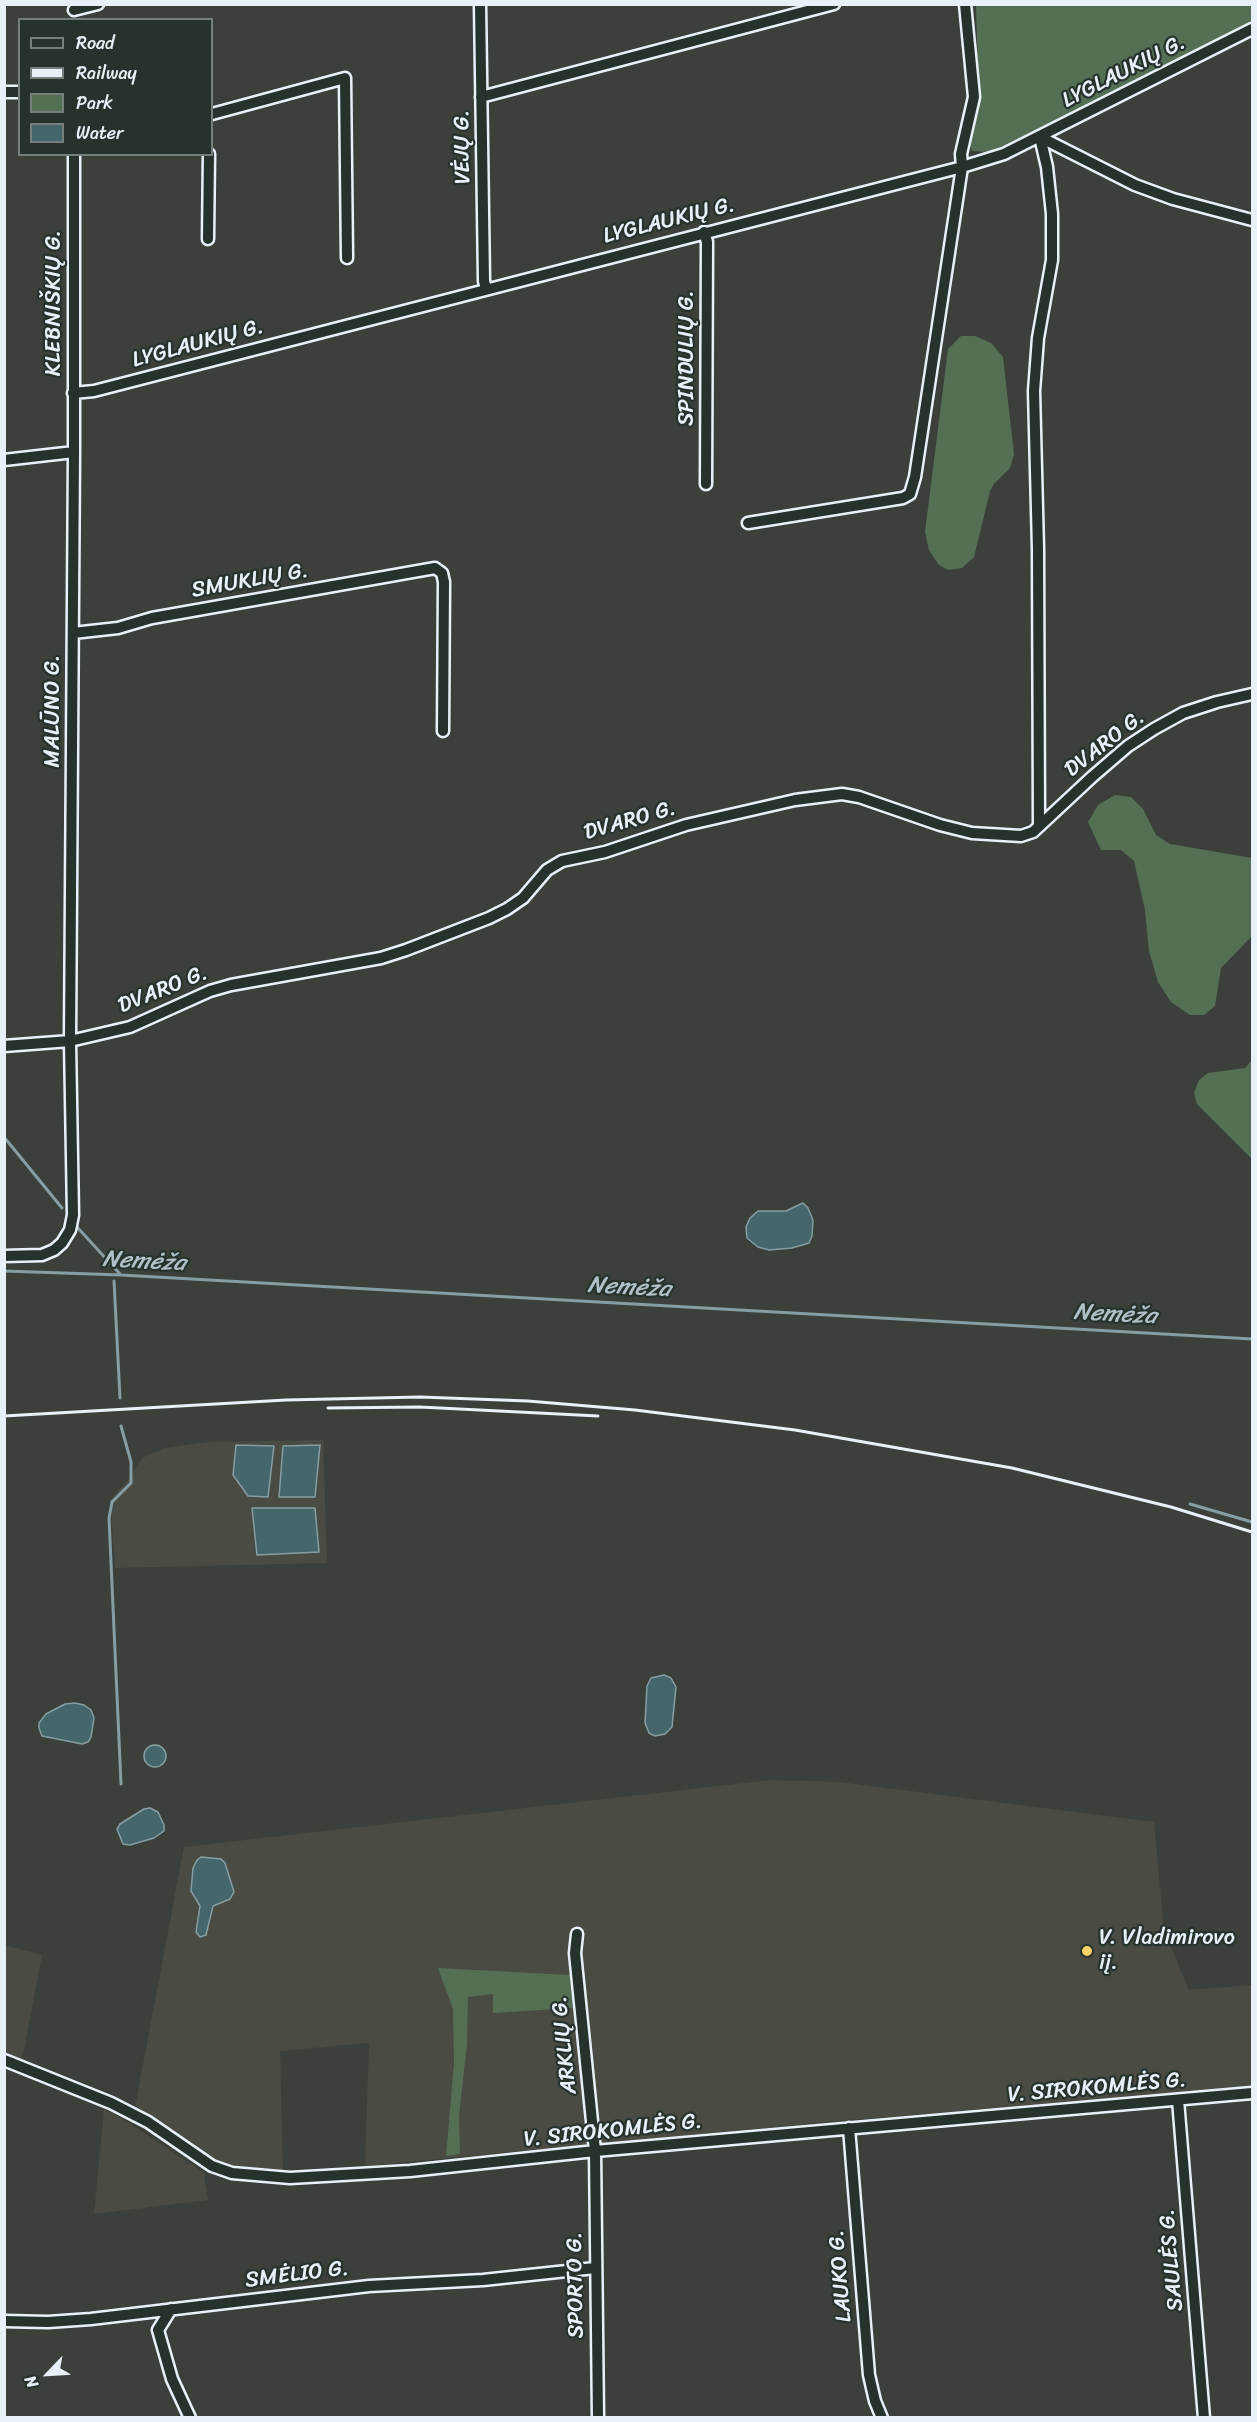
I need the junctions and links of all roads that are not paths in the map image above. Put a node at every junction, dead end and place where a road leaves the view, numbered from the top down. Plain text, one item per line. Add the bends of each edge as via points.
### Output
1 (98, 4) edge
2 (480, 4) edge
3 (834, 4) edge
4 (965, 4) edge
5 (74, 11) edge
6 (1252, 29) edge
7 (481, 97) junction
8 (213, 114) edge
9 (1040, 137) junction
10 (74, 156) edge
11 (209, 156) edge
12 (962, 167) junction
13 (1252, 220) edge
14 (704, 232) junction
15 (208, 238) dead end
16 (347, 258) dead end
17 (486, 289) junction
18 (73, 393) junction
19 (74, 452) junction
20 (4, 460) edge
21 (706, 484) dead end
22 (748, 523) dead end
23 (73, 633) junction
24 (1252, 694) edge
25 (443, 731) dead end
26 (1039, 824) junction
27 (70, 1041) junction
28 (4, 1046) edge
29 (4, 1256) edge
30 (578, 1934) dead end
31 (4, 2060) edge
32 (1252, 2093) edge
33 (1178, 2100) junction
34 (849, 2128) junction
35 (595, 2151) junction
36 (595, 2268) junction
37 (171, 2309) junction
38 (145, 2313) junction
39 (4, 2321) edge
40 (159, 2330) junction
41 (190, 2418) edge
42 (598, 2418) edge
43 (882, 2418) edge
44 (1204, 2418) edge

1 - 5 street
2 - 7 street, VĖJŲ G.
3 - 7 street
4 - 12 street via 974,98
6 - 9 street, LYGLAUKIŲ G.
7 - 17 street, VĖJŲ G.
8 - 16 street via 345,78
9 - 12 street, LYGLAUKIŲ G.
9 - 13 street via 1134,185
9 - 26 street via 1052,214 1052,260 1038,338 1034,391
10 - 18 street, KLEBNIŠKIŲ G.
11 - 15 street
12 - 14 street, LYGLAUKIŲ G.
12 - 22 street via 910,494
14 - 17 street, LYGLAUKIŲ G.
14 - 21 street, SPINDULIŲ G.
17 - 18 street, LYGLAUKIŲ G. via 94,391
18 - 19 street, KLEBNIŠKIŲ G.
19 - 20 street
19 - 23 street, MALŪNO G.
23 - 25 street, SMUKLIŲ G. via 435,568 442,573 444,582
23 - 27 street, MALŪNO G.
24 - 26 street, DVARO G. via 1183,713 1154,729 1128,746
26 - 27 street, DVARO G. via 1033,832 1021,836 972,833 842,794 740,811 562,861 546,870 523,898 507,909 406,950 231,985 130,1027
27 - 28 street, DVARO G.
27 - 29 street, MALŪNO G. via 70,1230 62,1243 42,1255
30 - 35 street, ARKLIŲ G. via 575,1953
31 - 35 street, V. SIROKOMLĖS G. via 111,2103 148,2122 212,2166 231,2173 279,2178 332,2176
32 - 33 street, V. SIROKOMLĖS G.
33 - 34 street, V. SIROKOMLĖS G.
33 - 44 street, SAULĖS G.
34 - 35 street, V. SIROKOMLĖS G.
34 - 43 street, LAUKO G. via 869,2375
35 - 36 street, SPORTO G.
36 - 37 street, SMĖLIO G. via 483,2280 369,2286
36 - 42 street, SPORTO G.
37 - 38 street, SMĖLIO G.
37 - 40 street
38 - 39 street, SMĖLIO G. via 48,2322
38 - 40 street
40 - 41 street via 172,2379

